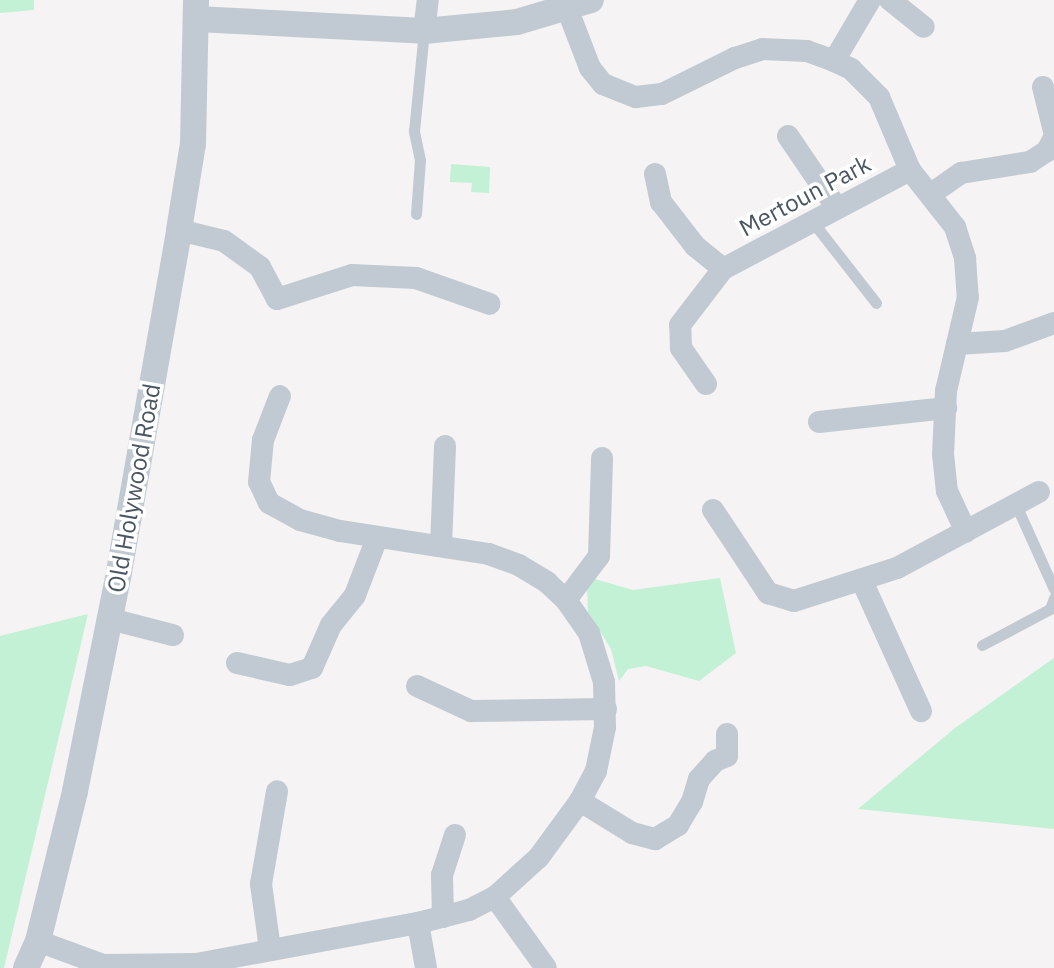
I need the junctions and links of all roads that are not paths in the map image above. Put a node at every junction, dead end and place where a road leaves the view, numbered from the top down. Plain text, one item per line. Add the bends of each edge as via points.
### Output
1 (428, 0) edge
2 (870, 0) edge
3 (890, 0) edge
4 (579, 4) edge
5 (197, 10) edge
6 (924, 27) dead end
7 (424, 31) junction
8 (834, 61) junction
9 (1043, 87) dead end
10 (1054, 131) edge
11 (788, 136) dead end
12 (1054, 138) edge
13 (910, 170) junction
14 (655, 174) dead end
15 (931, 194) junction
16 (837, 208) junction
17 (416, 214) dead end
18 (811, 221) junction
19 (179, 230) junction
20 (723, 269) junction
21 (876, 303) dead end
22 (490, 304) dead end
23 (1054, 323) edge
24 (957, 344) junction
25 (706, 384) dead end
26 (280, 396) dead end
27 (946, 408) junction
28 (819, 422) dead end
29 (445, 446) dead end
30 (602, 458) dead end
31 (1039, 492) dead end
32 (1016, 505) junction
33 (713, 510) dead end
34 (966, 532) junction
35 (377, 538) junction
36 (441, 546) junction
37 (862, 581) junction
38 (1054, 589) edge
39 (1054, 598) edge
40 (566, 600) junction
41 (110, 619) junction
42 (173, 635) dead end
43 (982, 645) dead end
44 (237, 663) dead end
45 (417, 686) dead end
46 (606, 709) junction
47 (921, 711) dead end
48 (727, 734) dead end
49 (277, 791) dead end
50 (580, 801) junction
51 (455, 835) dead end
52 (495, 897) junction
53 (443, 917) junction
54 (418, 923) junction
55 (38, 941) junction
56 (270, 949) junction
57 (248, 960) edge
58 (102, 966) edge
59 (26, 968) edge
60 (426, 968) edge
61 (546, 968) edge

1 - 7 street
2 - 8 street
3 - 6 street
4 - 7 street via 517,22
4 - 8 street, Mertoun Park via 590,68 603,84 636,97 662,94 762,49 807,51
5 - 7 street
5 - 19 street, Old Holywood Road via 193,144
7 - 17 lane via 414,131 420,160
8 - 13 street, Mertoun Park via 851,69 879,97
9 - 10 street
11 - 16 street
12 - 15 street via 1047,151 1030,162 961,173
13 - 15 street, Mertoun Park
13 - 16 street, Mertoun Park
14 - 20 street via 661,202 695,246
15 - 24 street, Mertoun Park via 955,227 965,258 968,297
16 - 18 street, Mertoun Park
18 - 20 street, Mertoun Park
18 - 21 lane
19 - 22 street via 224,241 260,267 277,299 352,275 416,278
19 - 41 street, Old Holywood Road
20 - 25 street, Mertoun Park via 680,325 681,348
23 - 24 street via 1005,341
24 - 27 street, Mertoun Park
26 - 35 street via 263,440 259,482 269,503 300,520
27 - 28 street
27 - 34 street, Mertoun Park via 947,491
29 - 36 street
30 - 40 street via 599,556
31 - 32 street
32 - 34 street
32 - 38 lane
33 - 37 street via 768,593 794,601
34 - 37 street
35 - 36 street
35 - 44 street via 355,595 331,625 312,668 290,675
36 - 40 street via 519,565
37 - 47 street
39 - 43 lane via 1050,609
40 - 46 street via 589,633
41 - 42 street
41 - 55 street, Old Holywood Road
45 - 46 street via 471,711
46 - 50 street via 596,771
48 - 50 street via 727,756 699,779 678,825 655,839 632,833
49 - 56 street via 261,884
50 - 52 street via 539,857
51 - 53 street via 442,875
52 - 53 street
52 - 61 street
53 - 54 street
54 - 56 street
54 - 60 street
55 - 58 street
55 - 59 street, Old Holywood Road
56 - 57 street
57 - 58 street

